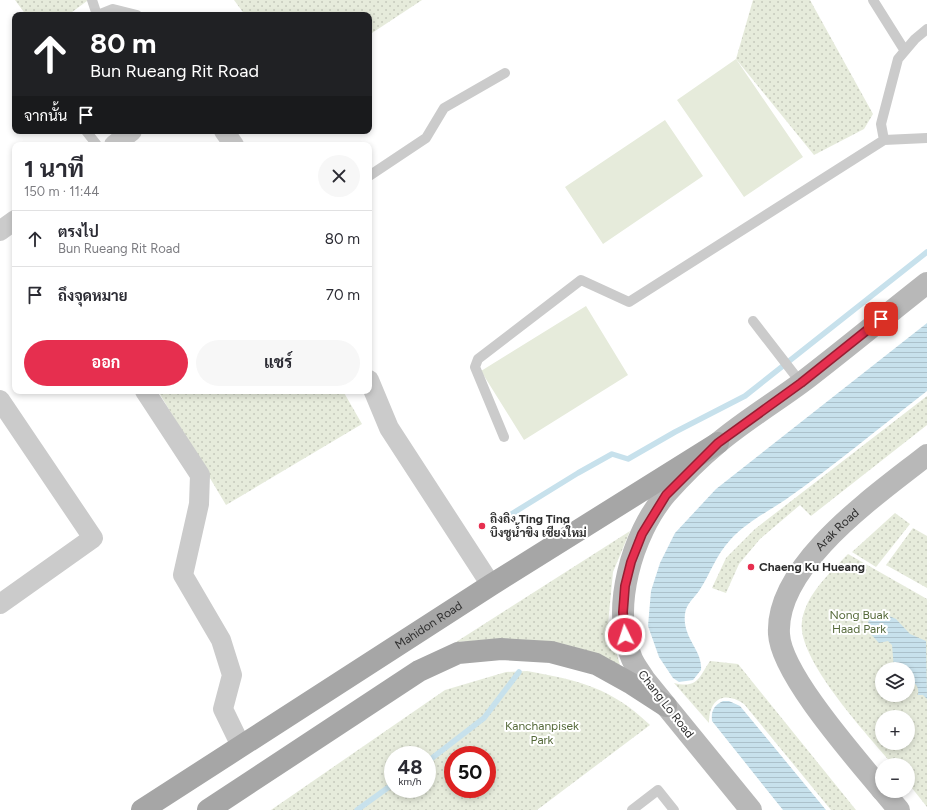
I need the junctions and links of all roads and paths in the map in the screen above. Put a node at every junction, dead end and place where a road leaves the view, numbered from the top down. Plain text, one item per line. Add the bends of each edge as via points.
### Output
1 (92, 0) edge
2 (873, 0) edge
3 (96, 12) edge
4 (105, 12) edge
5 (125, 12) edge
6 (927, 29) edge
7 (905, 50) junction
8 (505, 73) dead end
9 (88, 134) edge
10 (128, 134) edge
11 (927, 138) edge
12 (884, 140) junction
13 (95, 142) edge
14 (118, 142) edge
15 (372, 174) edge
16 (12, 222) edge
17 (0, 232) edge
18 (927, 283) edge
19 (753, 322) dead end
20 (801, 383) junction
21 (372, 387) edge
22 (148, 394) edge
23 (2, 408) edge
24 (504, 437) dead end
25 (718, 443) junction
26 (927, 455) edge
27 (491, 585) junction
28 (0, 604) edge
29 (666, 706) junction
30 (241, 746) junction
31 (875, 780) edge
32 (889, 798) edge
33 (142, 810) edge
34 (208, 810) edge
35 (632, 810) edge
36 (674, 810) edge
37 (751, 810) edge
38 (899, 810) edge

1 - 3 lane
2 - 7 lane
4 - 5 lane via 113,9
6 - 7 lane
7 - 12 lane via 898,59 881,124
8 - 15 lane via 444,108 426,138
9 - 13 lane
10 - 14 street
11 - 12 lane
12 - 24 lane via 629,302 581,280 478,359 475,367
16 - 17 street
18 - 20 main road, Chang Lo Road
19 - 20 lane
20 - 25 main road, Chang Lo Road
21 - 27 street via 389,428
22 - 30 street via 200,475 199,504 183,575 221,640 232,675 223,709
23 - 28 street via 93,538
25 - 27 main road, Mahidon Road
25 - 29 main road, Chang Lo Road via 666,495 652,515 631,562 625,586 625,635 632,659
26 - 31 main road, Arak Road via 830,535 794,580 783,605 779,634 788,665 819,712
27 - 30 main road, Mahidon Road
29 - 34 main road via 596,664 551,652 501,649 458,653 419,671
29 - 37 main road, Chang Lo Road
30 - 33 main road, Mahidon Road
32 - 38 main road, Arak Road
35 - 36 lane via 658,790

